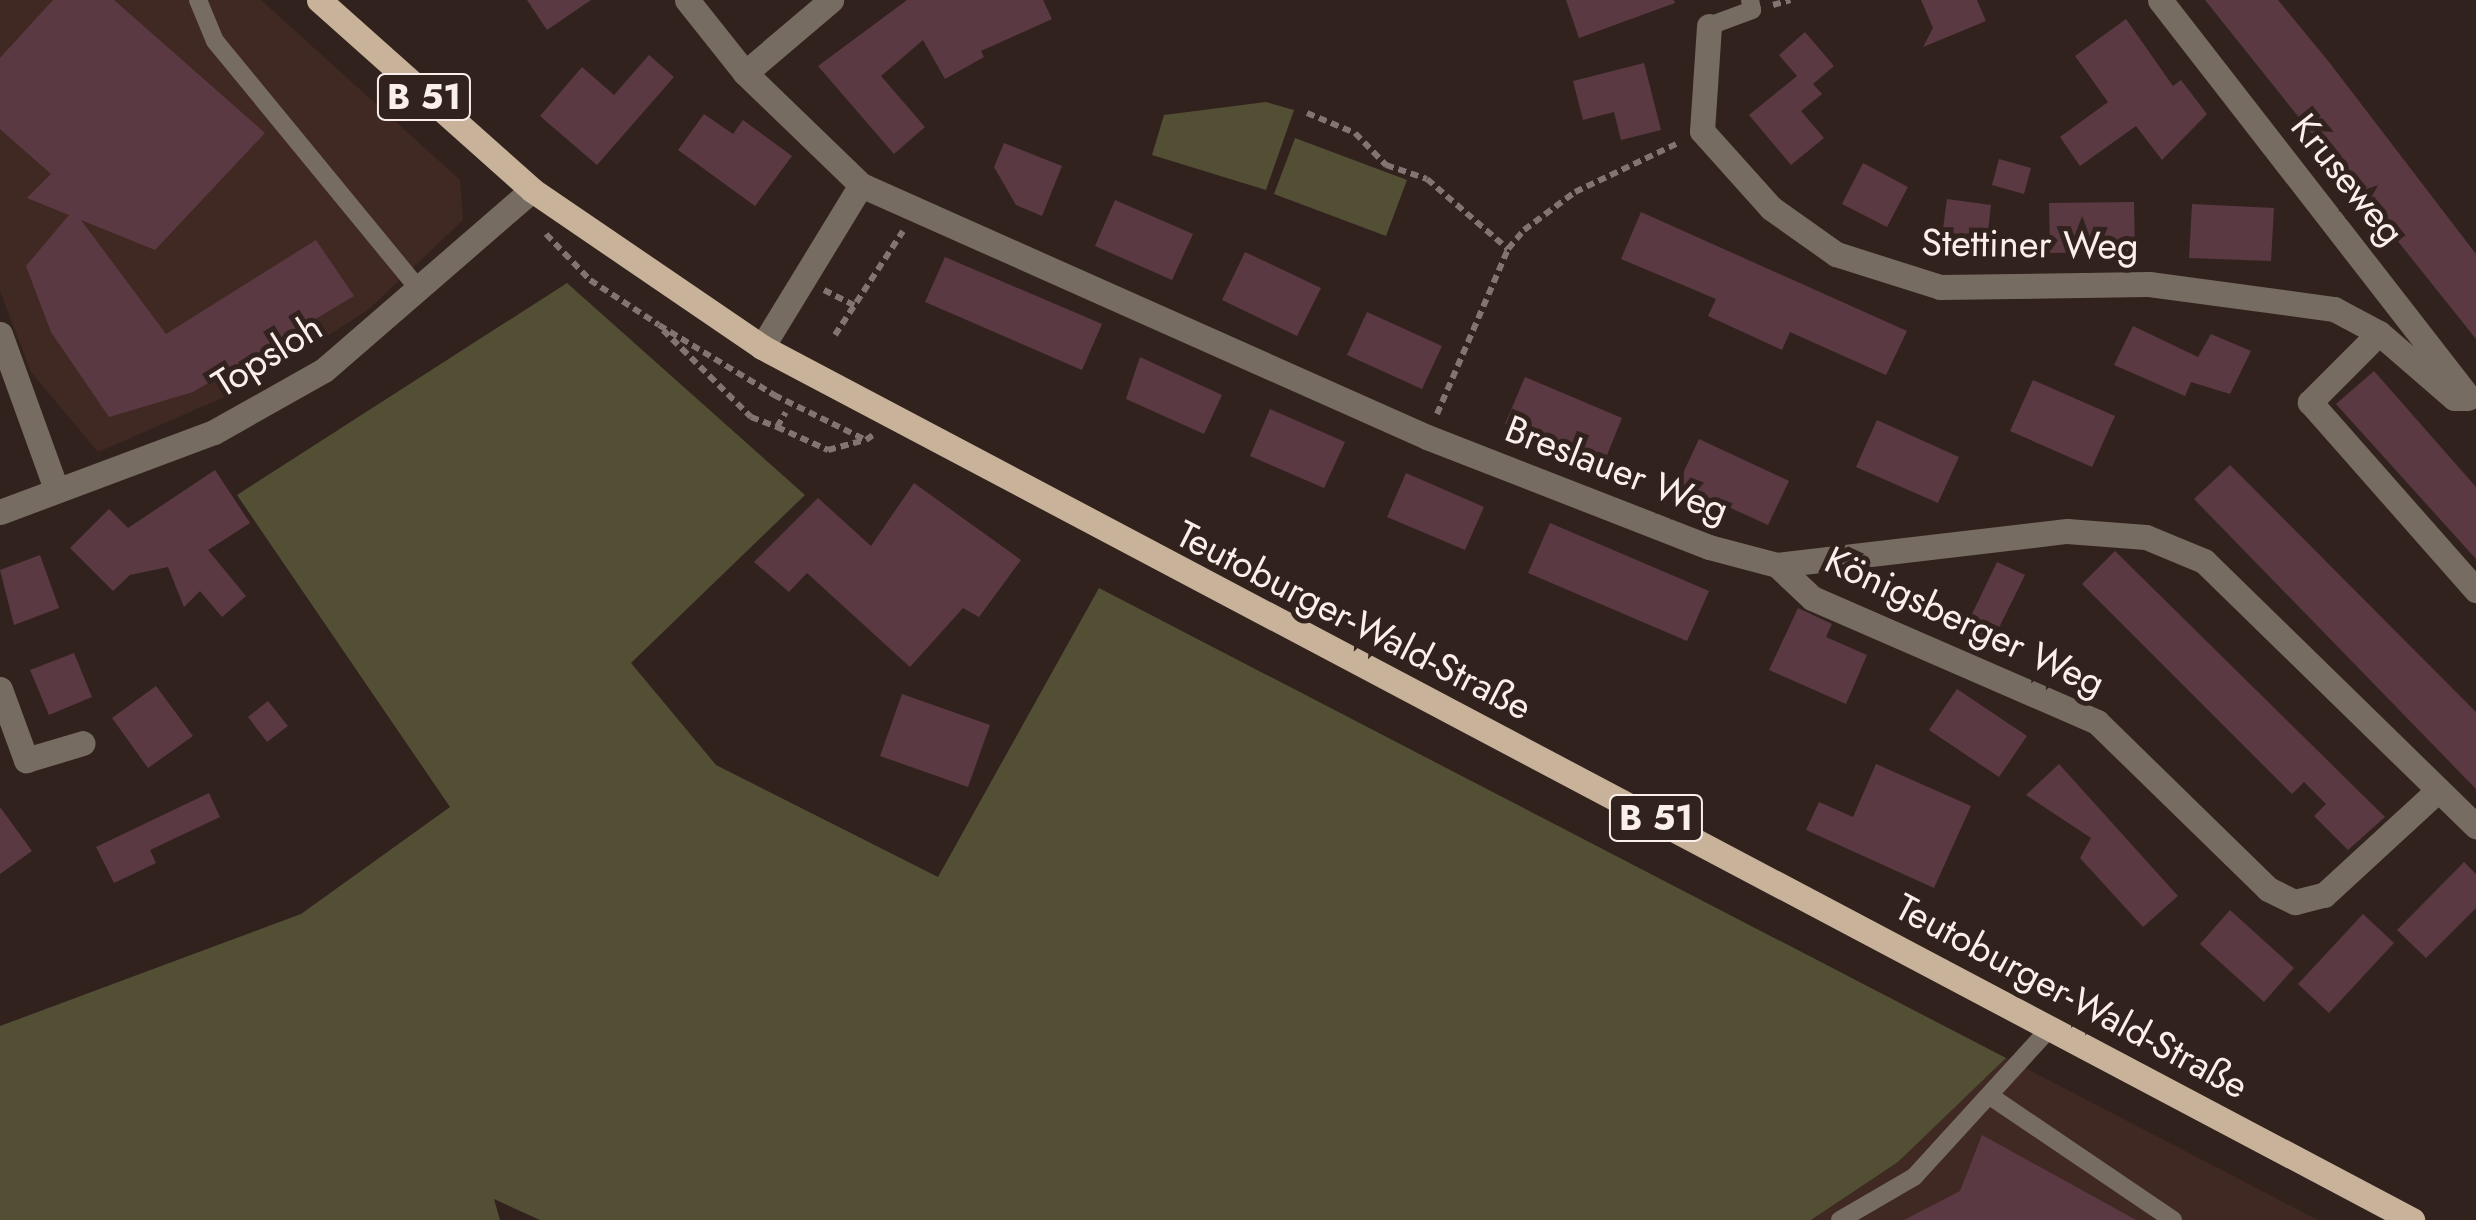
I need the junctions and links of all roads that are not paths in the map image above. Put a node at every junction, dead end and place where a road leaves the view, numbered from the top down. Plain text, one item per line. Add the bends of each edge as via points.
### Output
1 (198, 0) edge
2 (319, 0) edge
3 (687, 0) edge
4 (831, 0) edge
5 (1750, 0) edge
6 (2160, 0) edge
7 (1709, 26) joint
8 (745, 73) junction
9 (861, 185) junction
10 (532, 190) junction
11 (420, 291) junction
12 (2378, 333) junction
13 (0, 334) edge
14 (762, 346) junction
15 (2472, 402) edge
16 (56, 489) junction
17 (0, 512) edge
18 (1777, 565) junction
19 (2476, 590) edge
20 (0, 689) edge
21 (83, 743) dead end
22 (2438, 790) junction
23 (2476, 826) edge
24 (2050, 1028) junction
25 (1990, 1096) junction
26 (1840, 1220) edge
27 (2172, 1220) edge
28 (2412, 1220) edge

1 - 11 lane via 214,41
2 - 10 main road, Teutoburger-Wald-Straße / B 51
3 - 8 street
4 - 8 street
5 - 7 lane via 1752,10
6 - 15 street, Kruseweg
7 - 12 street, Stettiner Weg via 1702,132 1772,208 1836,254 1940,287 2150,284 2334,308
8 - 9 street
9 - 14 street
9 - 18 street, Breslauer Weg via 1427,437 1709,547
10 - 11 street, Topsloh
10 - 14 main road, Teutoburger-Wald-Straße / B 51
11 - 16 street, Topsloh via 324,370 214,432
12 - 15 street via 2454,398
12 - 19 street via 2310,402
13 - 16 street
14 - 24 main road, Teutoburger-Wald-Straße / B 51
16 - 17 street, Topsloh
18 - 22 street, Breslauer Weg via 2068,530 2146,537 2204,561
18 - 22 street, Königsberger Weg via 1812,598 2097,722 2268,889 2294,902 2324,895
20 - 21 street via 26,760
22 - 23 street, Breslauer Weg
24 - 25 lane
24 - 28 main road, Teutoburger-Wald-Straße / B 51
25 - 26 lane via 1914,1177
25 - 27 lane

